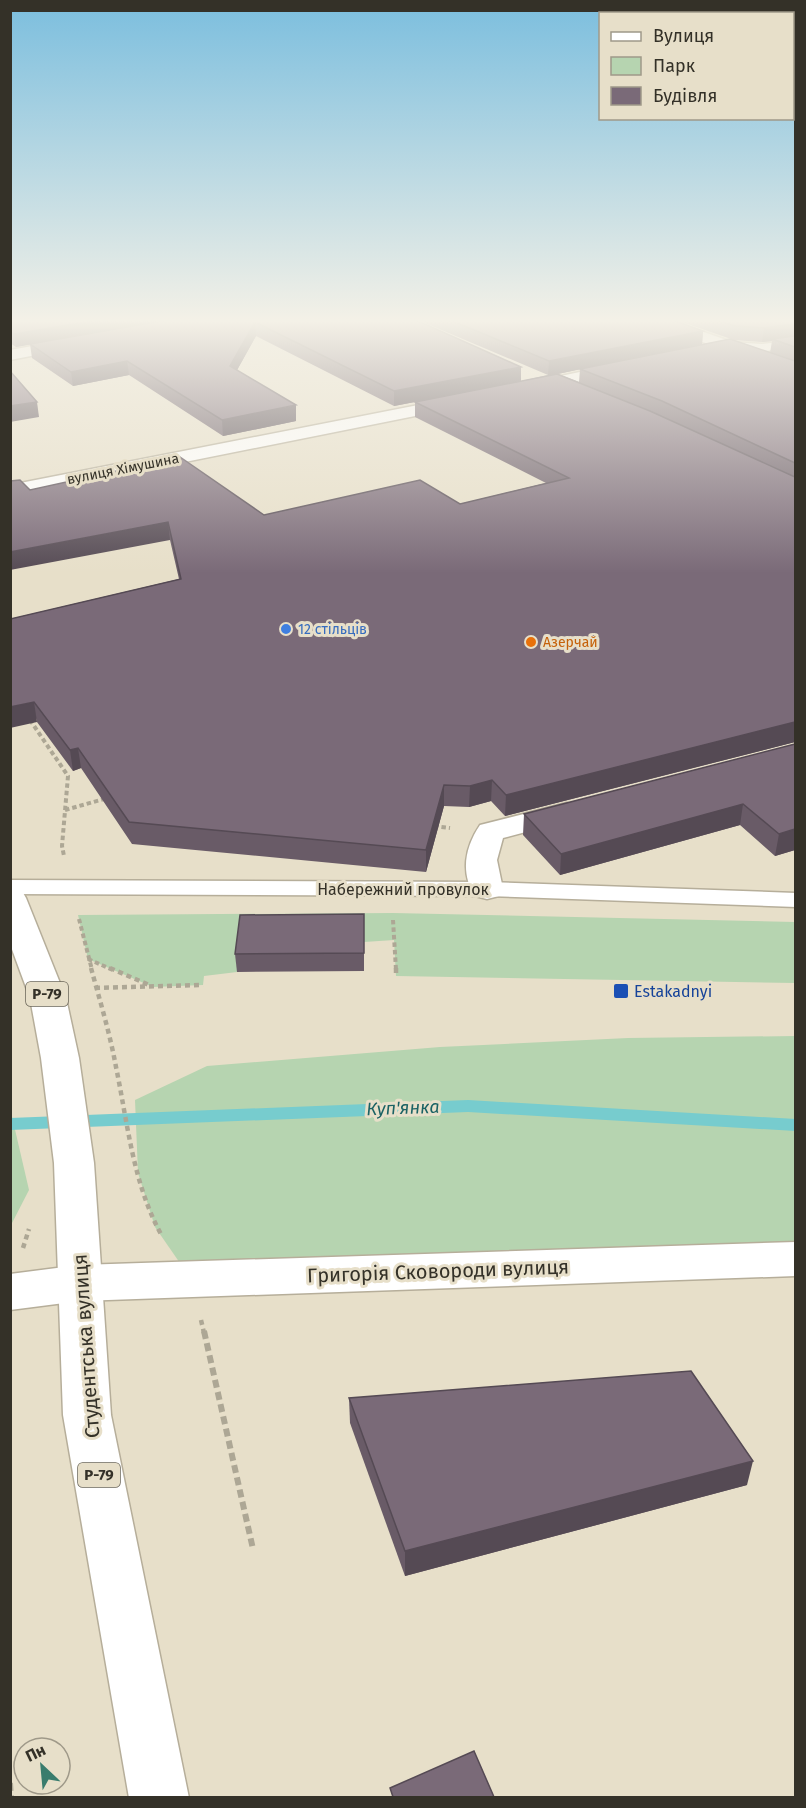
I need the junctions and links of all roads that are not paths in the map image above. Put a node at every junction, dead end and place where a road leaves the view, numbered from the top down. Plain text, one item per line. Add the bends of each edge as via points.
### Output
1 (449, 404) edge
2 (10, 491) edge
3 (593, 805) edge
4 (10, 887) edge
5 (487, 890) junction
6 (10, 898) edge
7 (795, 900) edge
8 (795, 1259) edge
9 (80, 1283) junction
10 (10, 1292) edge
11 (159, 1797) edge

1 - 2 street, вулиця Хімушина
3 - 5 street via 491,831 482,848
4 - 5 lane, Набережний провулок
5 - 7 lane, Набережний провулок
6 - 9 street, Студентська вулиця / Р-79 via 48,998 71,1149
8 - 9 street, Григорія Сковороди вулиця
9 - 10 street, Григорія Сковороди вулиця
9 - 11 street, Студентська вулиця / Р-79 via 87,1415

